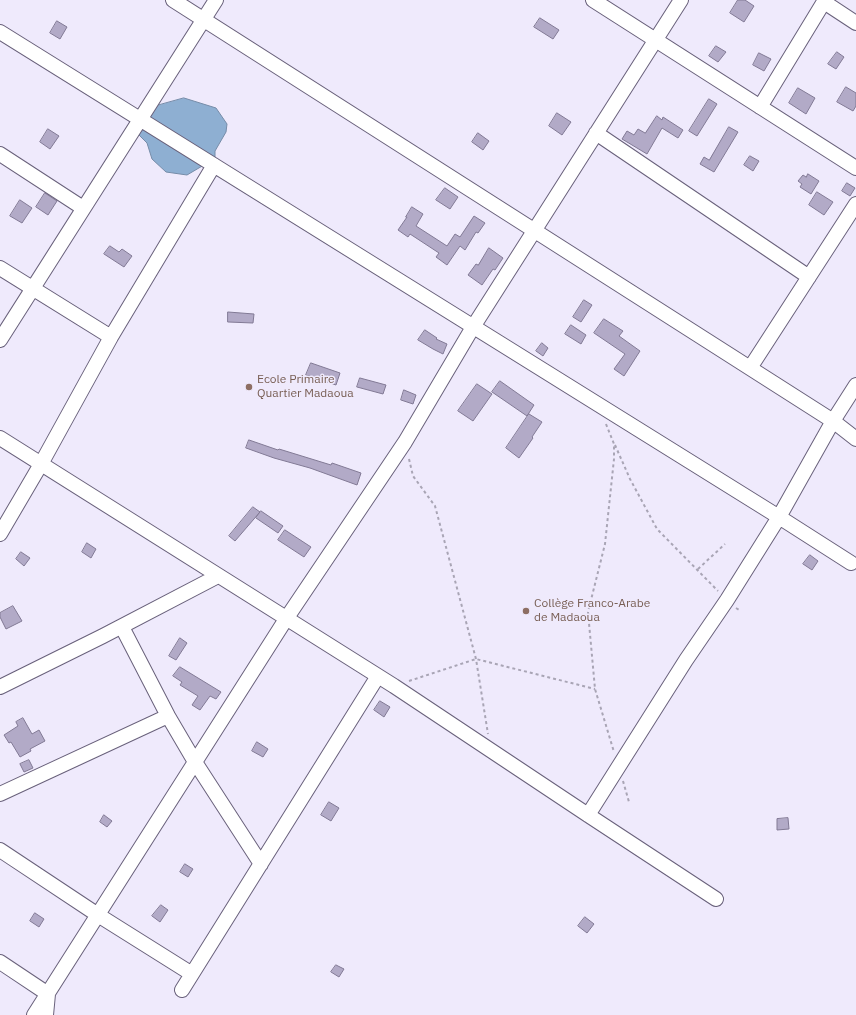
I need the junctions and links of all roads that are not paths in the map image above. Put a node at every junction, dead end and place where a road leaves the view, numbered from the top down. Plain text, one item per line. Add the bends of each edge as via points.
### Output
1 (172, 0) edge
2 (216, 0) edge
3 (593, 0) edge
4 (681, 0) edge
5 (824, 1) edge
6 (203, 19) junction
7 (856, 23) edge
8 (0, 32) edge
9 (656, 40) junction
10 (760, 107) junction
11 (140, 119) junction
12 (596, 133) junction
13 (0, 154) edge
14 (214, 165) junction
15 (856, 168) edge
16 (856, 204) edge
17 (84, 208) junction
18 (534, 231) junction
19 (0, 268) edge
20 (809, 277) junction
21 (33, 288) junction
22 (473, 327) junction
23 (111, 337) junction
24 (0, 340) edge
25 (750, 368) junction
26 (856, 385) edge
27 (832, 421) junction
28 (0, 438) edge
29 (856, 439) edge
30 (41, 464) junction
31 (779, 517) junction
32 (0, 534) edge
33 (851, 563) dead end
34 (218, 576) junction
35 (286, 619) junction
36 (122, 627) junction
37 (378, 676) junction
38 (0, 687) edge
39 (168, 716) junction
40 (195, 762) junction
41 (0, 794) edge
42 (588, 816) junction
43 (0, 850) edge
44 (261, 864) junction
45 (716, 899) dead end
46 (98, 915) junction
47 (0, 962) edge
48 (192, 974) junction
49 (182, 990) dead end
50 (48, 994) junction
51 (34, 1015) edge
52 (46, 1015) edge

1 - 6 street
2 - 6 street
3 - 9 street
4 - 9 street
5 - 7 street
5 - 10 street
6 - 11 street
6 - 18 street
8 - 11 street
9 - 10 street
9 - 12 street
10 - 15 street
11 - 14 street
11 - 17 street
12 - 18 street
12 - 20 street
13 - 17 street
14 - 22 street
14 - 23 street
16 - 20 street
17 - 21 street
18 - 22 street
18 - 25 street
19 - 21 street
20 - 25 street
21 - 23 street
21 - 24 street
22 - 31 street
22 - 35 street via 405,442
23 - 30 street
25 - 27 street
26 - 27 street
27 - 29 street
27 - 31 street
28 - 30 street
30 - 32 street
30 - 34 street
31 - 33 street
31 - 42 street
34 - 35 street
34 - 36 street
35 - 37 street
35 - 40 street
36 - 38 street
36 - 39 street
37 - 42 street
37 - 44 street
39 - 40 street
39 - 41 street
40 - 44 street
40 - 46 street
42 - 45 street
43 - 46 street
44 - 48 street
46 - 48 street
46 - 50 street
47 - 50 street
48 - 49 street
50 - 51 street
50 - 52 street

